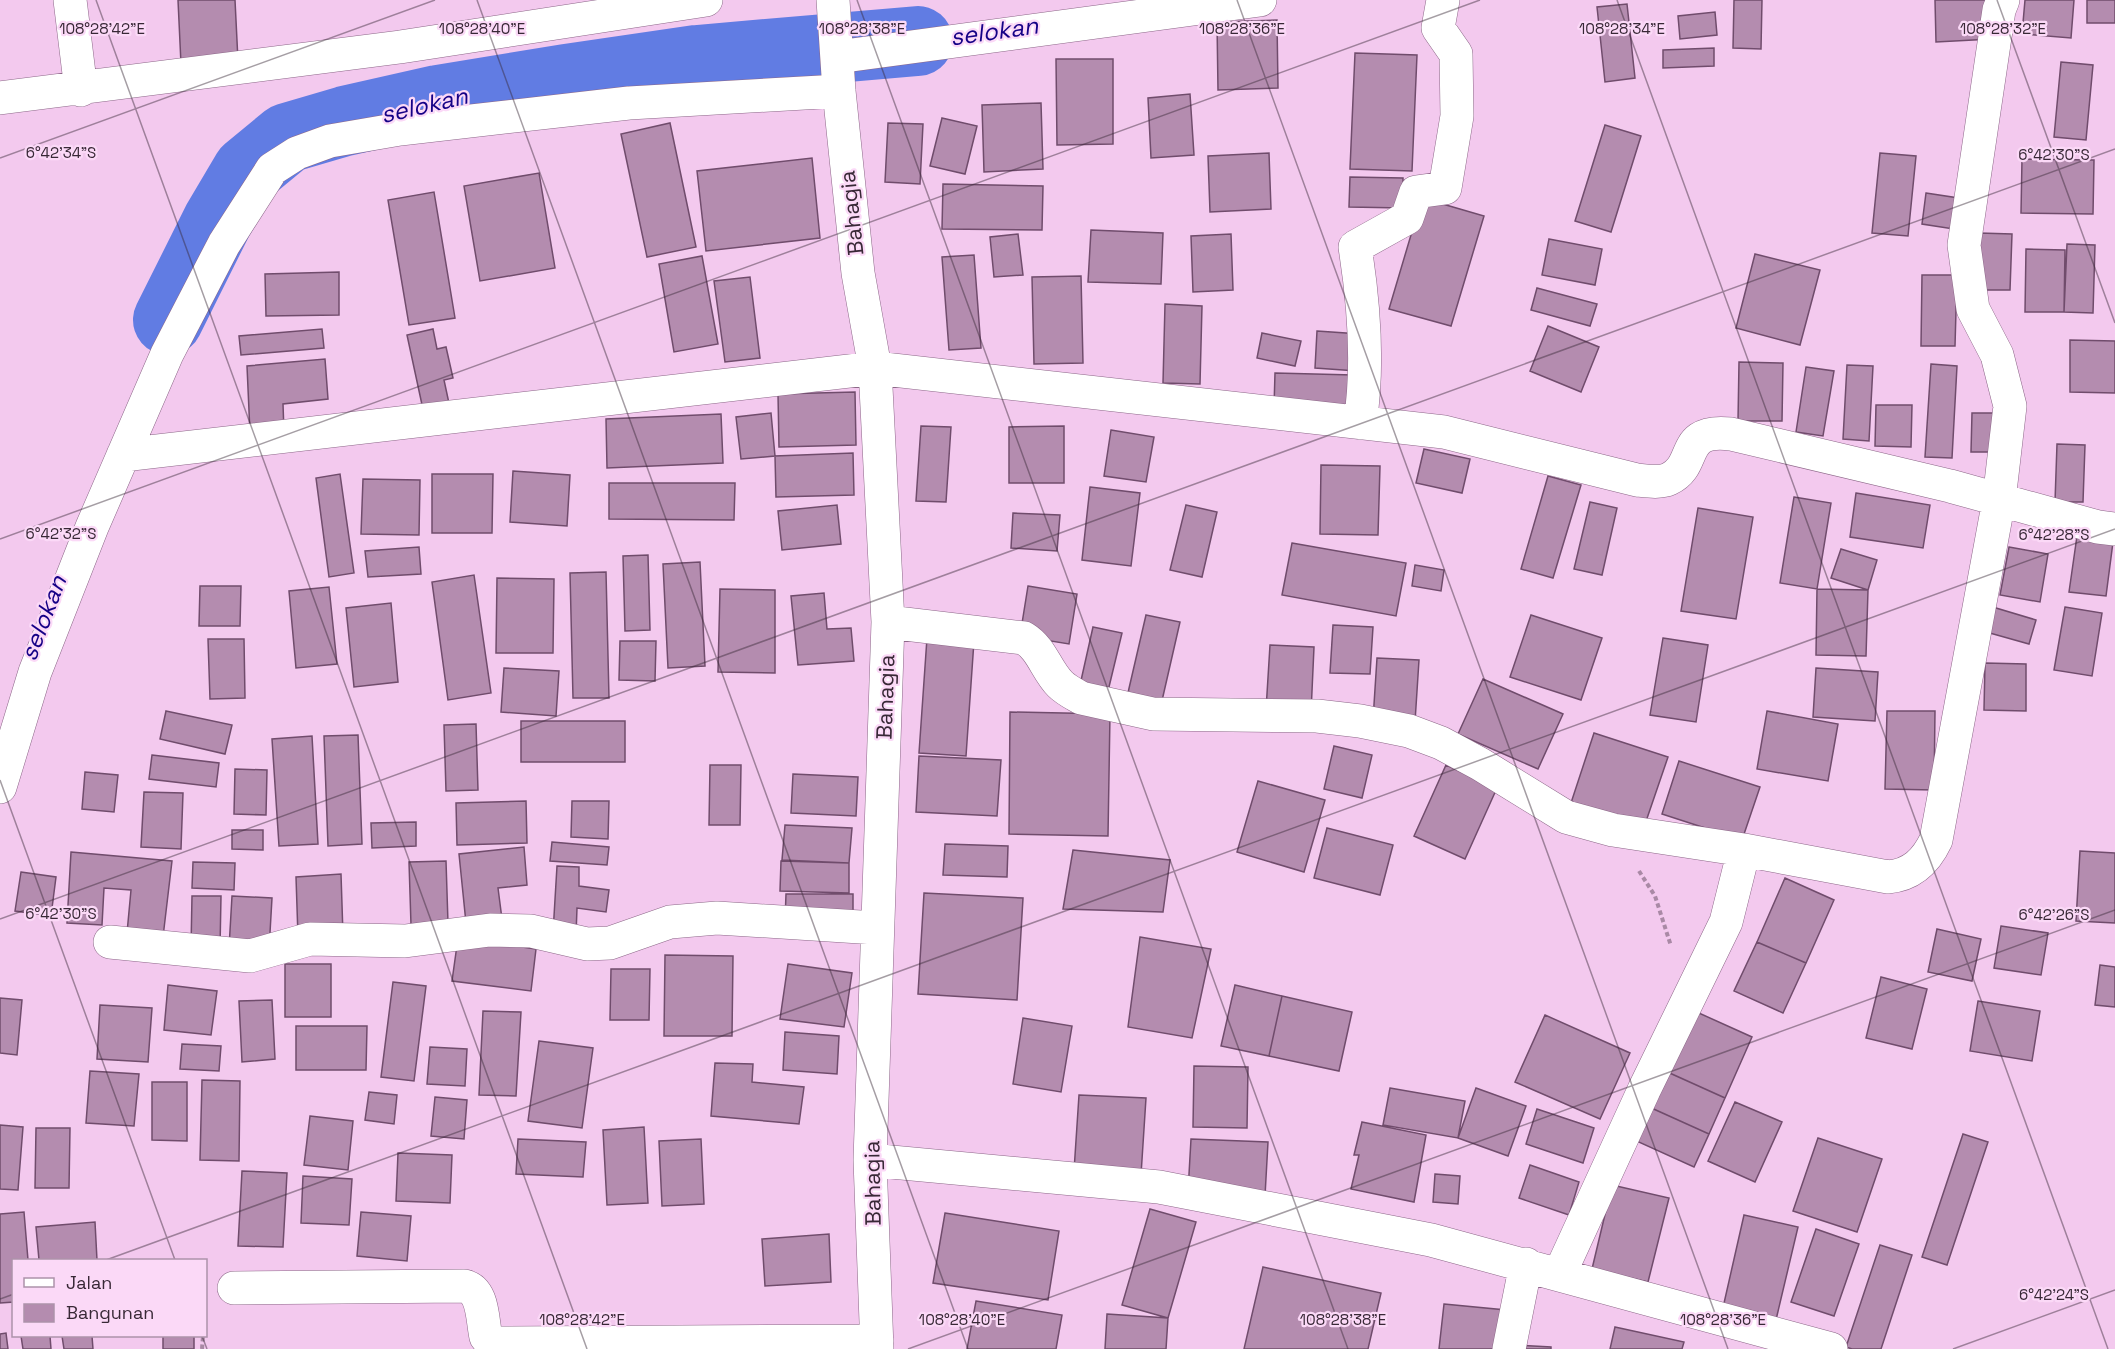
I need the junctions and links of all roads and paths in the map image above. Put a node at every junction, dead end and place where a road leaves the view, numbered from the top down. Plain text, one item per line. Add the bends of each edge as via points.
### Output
1 (70, 0) edge
2 (706, 0) edge
3 (1260, 0) edge
4 (1443, 0) edge
5 (2003, 0) edge
6 (835, 33) edge
7 (81, 90) junction
8 (839, 91) junction
9 (0, 98) edge
10 (875, 368) junction
11 (1360, 423) junction
12 (123, 455) junction
13 (1999, 501) junction
14 (2115, 529) edge
15 (888, 622) junction
16 (0, 787) edge
17 (1613, 830) junction
18 (1744, 850) junction
19 (876, 928) junction
20 (110, 942) dead end
21 (1671, 949) dead end
22 (870, 1160) junction
23 (1526, 1264) junction
24 (1560, 1273) junction
25 (234, 1288) dead end
26 (877, 1345) edge
27 (1509, 1349) edge
28 (1831, 1349) edge

1 - 7 street
2 - 7 street
3 - 6 street
4 - 11 street via 1438,28 1456,54 1457,116 1445,188 1416,192 1407,218 1355,247 1363,297
5 - 13 street via 1964,245 1972,309 1997,355 2010,406
6 - 8 street, Bahagia
7 - 9 street
8 - 10 street, Bahagia via 858,273
8 - 12 street via 619,104 400,129 330,141 297,153 272,169 224,244 167,354
10 - 11 street
10 - 12 street
10 - 15 street, Bahagia
11 - 13 street via 1444,432 1637,480 1655,481 1668,480 1678,473 1702,435 1731,434
12 - 16 street via 34,672
13 - 14 street
13 - 18 street via 1936,840 1929,856 1902,876 1888,878
15 - 17 street via 1024,638 1037,649 1059,683 1081,698 1153,714 1317,716 1409,731 1442,743 1566,817
15 - 19 street, Bahagia
17 - 18 street
17 - 21 path via 1655,896
18 - 24 street via 1726,922
19 - 20 street via 717,918 670,922 610,943 587,944 531,931 490,930 405,941 310,939 250,956
19 - 22 street, Bahagia
22 - 23 street via 1159,1187 1431,1240
22 - 26 street, Bahagia
23 - 24 street
23 - 27 street
24 - 28 street
25 - 26 street via 470,1287 478,1295 486,1336 496,1343

